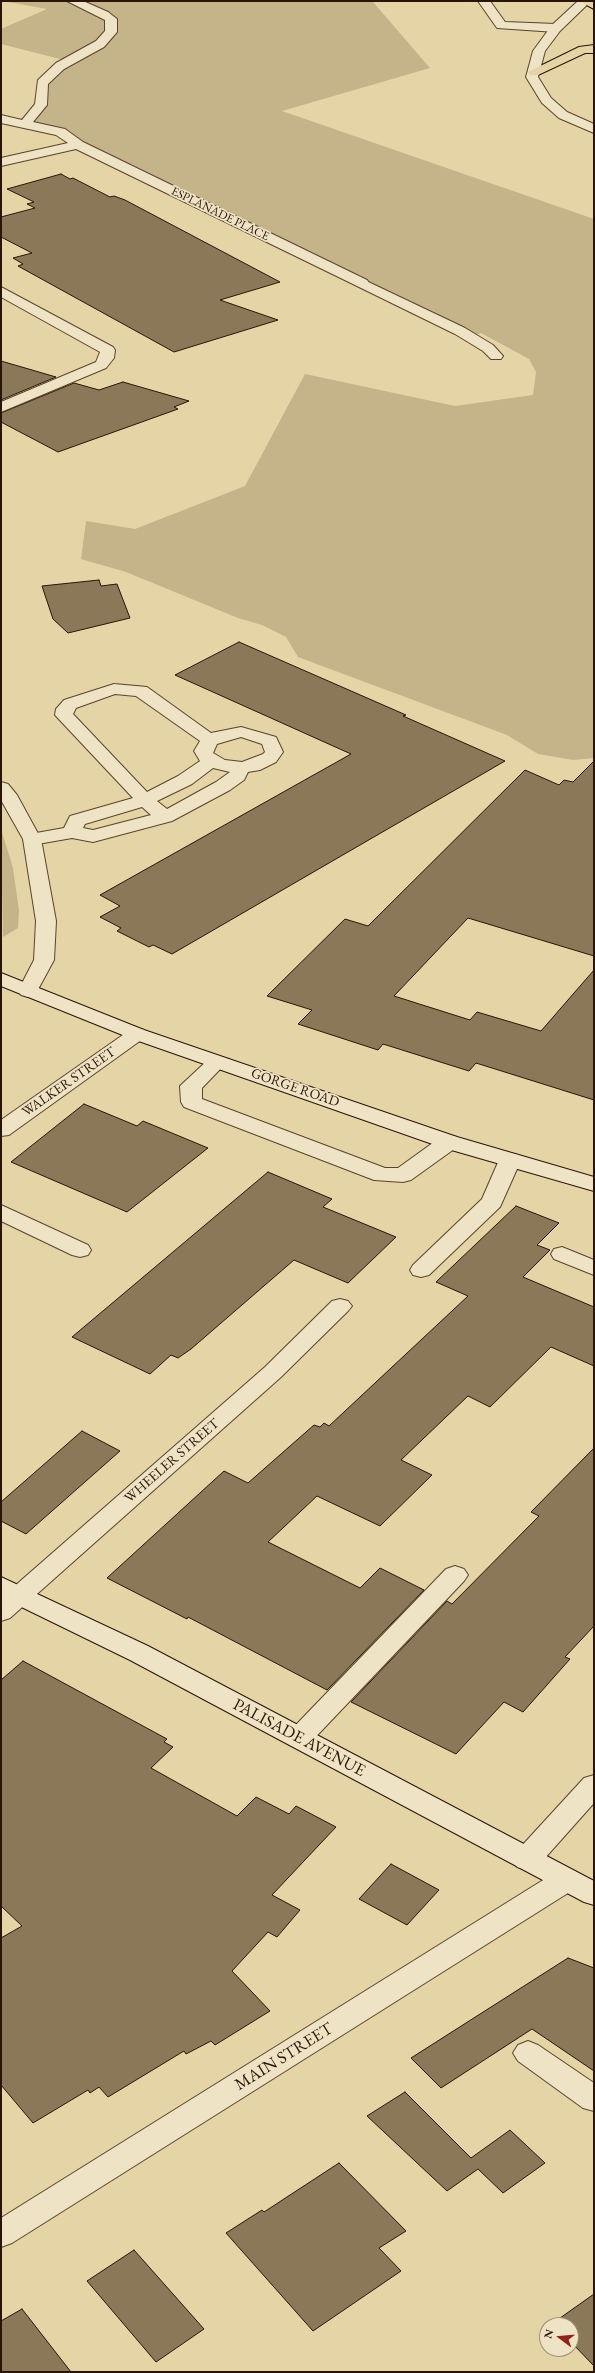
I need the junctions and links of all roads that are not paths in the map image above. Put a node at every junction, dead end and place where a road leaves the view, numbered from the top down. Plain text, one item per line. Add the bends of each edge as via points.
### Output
1 (74, 1) edge
2 (484, 1) edge
3 (586, 1) edge
4 (594, 5) edge
5 (556, 28) junction
6 (594, 49) edge
7 (534, 72) junction
8 (1, 119) edge
9 (25, 124) junction
10 (594, 129) edge
11 (78, 144) junction
12 (1, 162) edge
13 (1, 291) edge
14 (496, 356) dead end
15 (1, 407) edge
16 (210, 740) junction
17 (211, 761) junction
18 (242, 768) junction
19 (1, 788) edge
20 (145, 800) junction
21 (165, 817) junction
22 (72, 832) junction
23 (32, 839) junction
24 (1, 979) edge
25 (28, 991) junction
26 (137, 1034) junction
27 (217, 1062) junction
28 (1, 1130) edge
29 (449, 1142) junction
30 (510, 1160) junction
31 (594, 1184) edge
32 (1, 1212) edge
33 (80, 1250) dead end
34 (562, 1254) dead end
35 (594, 1268) edge
36 (421, 1270) dead end
37 (340, 1306) dead end
38 (455, 1575) dead end
39 (7, 1598) edge
40 (299, 1738) junction
41 (594, 1785) edge
42 (527, 1859) junction
43 (566, 1880) junction
44 (594, 1894) edge
45 (528, 2053) dead end
46 (594, 2099) edge
47 (1, 2234) edge

1 - 9 street via 111,19 110,32 100,44 60,66 42,83 42,105
2 - 5 street via 501,25
3 - 4 main road
3 - 5 street
5 - 7 street via 539,51
6 - 7 main road via 583,50
7 - 10 street via 532,77 546,100 563,115
8 - 9 street, ESPLANADE PLACE
9 - 11 street, ESPLANADE PLACE via 60,132
11 - 12 street
11 - 14 street, ESPLANADE PLACE via 460,331 488,348
13 - 15 street via 108,350 107,358 101,365
16 - 17 street via 203,751
16 - 18 street via 241,732 270,741 274,746 274,752 270,758 254,766
16 - 20 street via 141,691 114,689 70,704 64,715
17 - 18 street
17 - 20 street via 185,780
18 - 21 street via 237,776 223,786
19 - 23 street
20 - 21 street
20 - 22 street via 76,820
21 - 22 street via 93,836
22 - 23 street
23 - 25 street via 46,921 44,960
24 - 25 street, GORGE ROAD
25 - 26 street, GORGE ROAD
26 - 27 street, GORGE ROAD
26 - 28 street, WALKER STREET
27 - 29 street, GORGE ROAD
27 - 29 street via 191,1086 192,1102 382,1176 403,1175
29 - 30 street, GORGE ROAD
30 - 31 street, GORGE ROAD
30 - 36 street via 492,1202
32 - 33 street
34 - 35 street
37 - 39 street, WHEELER STREET via 273,1372
38 - 40 street
39 - 40 street, PALISADE AVENUE via 139,1653
40 - 42 street, PALISADE AVENUE
41 - 42 street
42 - 43 street, PALISADE AVENUE
43 - 44 street, PALISADE AVENUE
43 - 47 street, MAIN STREET
45 - 46 street

